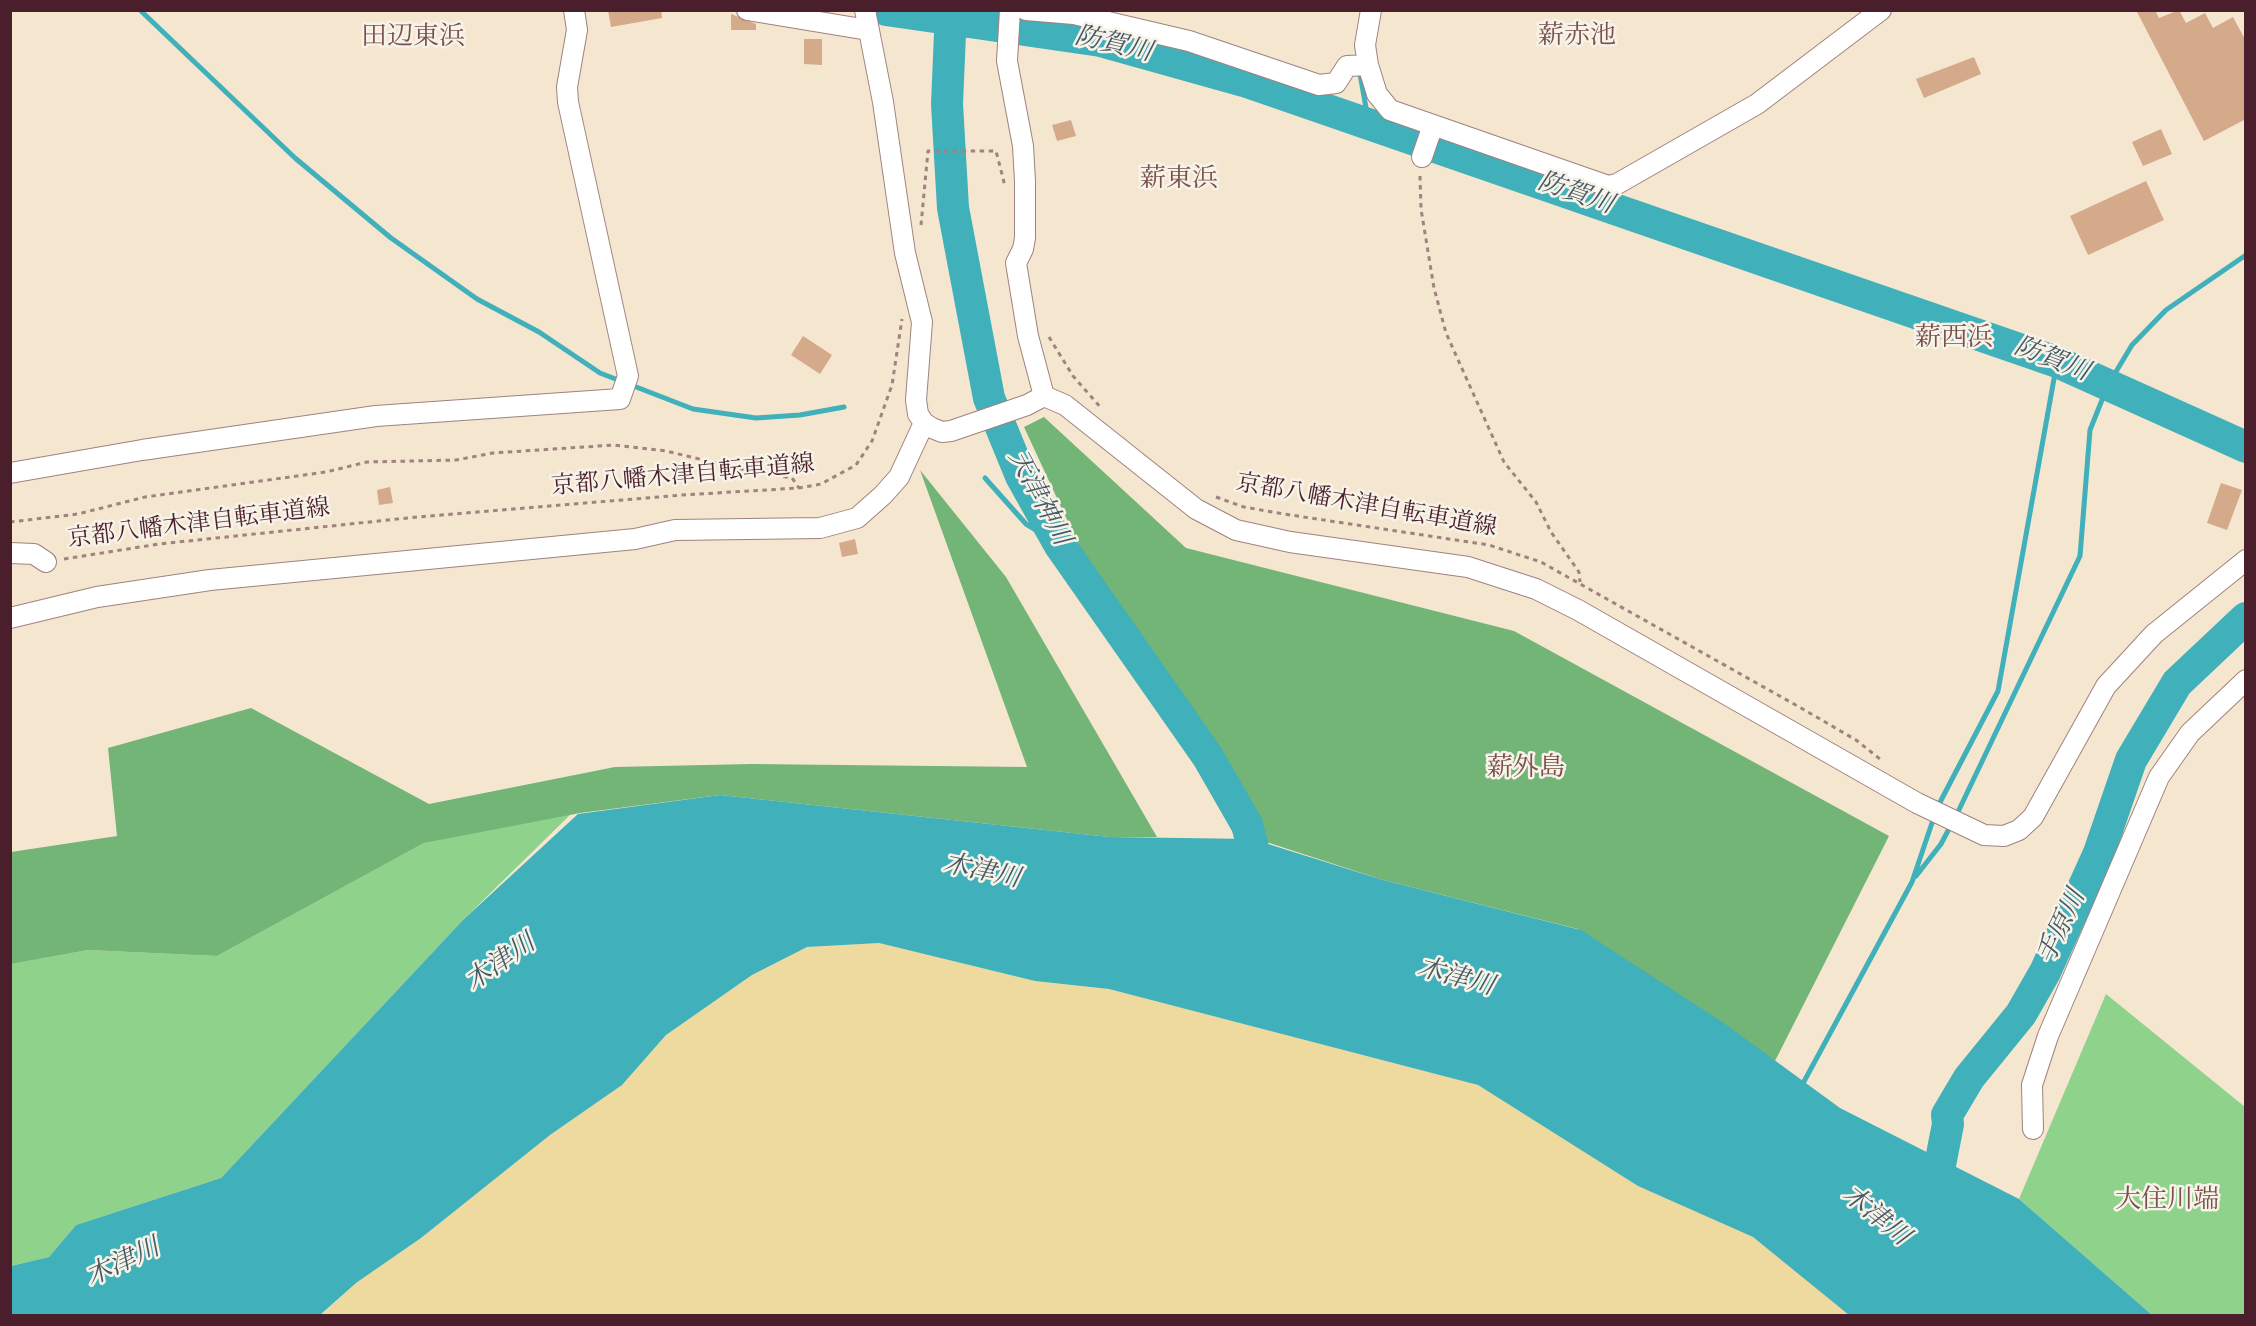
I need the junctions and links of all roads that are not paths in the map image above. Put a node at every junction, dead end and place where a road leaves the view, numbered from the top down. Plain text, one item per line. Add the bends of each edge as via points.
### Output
1 (574, 10) edge
2 (747, 10) edge
3 (1010, 10) edge
4 (1026, 10) edge
5 (1371, 10) edge
6 (1881, 10) edge
7 (867, 20) edge
8 (1368, 65) junction
9 (1432, 129) junction
10 (1422, 157) road end
11 (1044, 396) junction
12 (924, 423) junction
13 (10, 473) edge
14 (10, 553) edge
15 (2246, 560) edge
16 (46, 562) road end
17 (10, 618) edge
18 (2246, 680) edge
19 (2033, 1129) dead end

1 - 13 street via 577,30 568,102 628,376 620,399 376,416
2 - 7 street
3 - 11 street via 1007,61 1023,146 1025,181 1025,238 1016,263 1028,336
4 - 8 street via 1074,14 1189,41 1319,85 1336,83 1347,66
5 - 8 street via 1365,45
6 - 9 street via 1757,104 1617,184 1608,186
7 - 12 street via 905,253 921,322 916,400
8 - 9 street via 1377,94 1390,110
9 - 10 street
11 - 12 street via 986,420 942,432
11 - 15 street via 1065,405 1179,497 1226,526 1290,542 1468,567 1536,589 1917,803 1984,835 2004,836 2019,830 2033,817 2106,686 2154,634
12 - 17 street via 899,477 883,495 857,518 819,528 675,530 635,539 210,580 98,597
14 - 16 street via 34,554
18 - 19 street via 2190,733 2158,777 2048,1036 2032,1085

